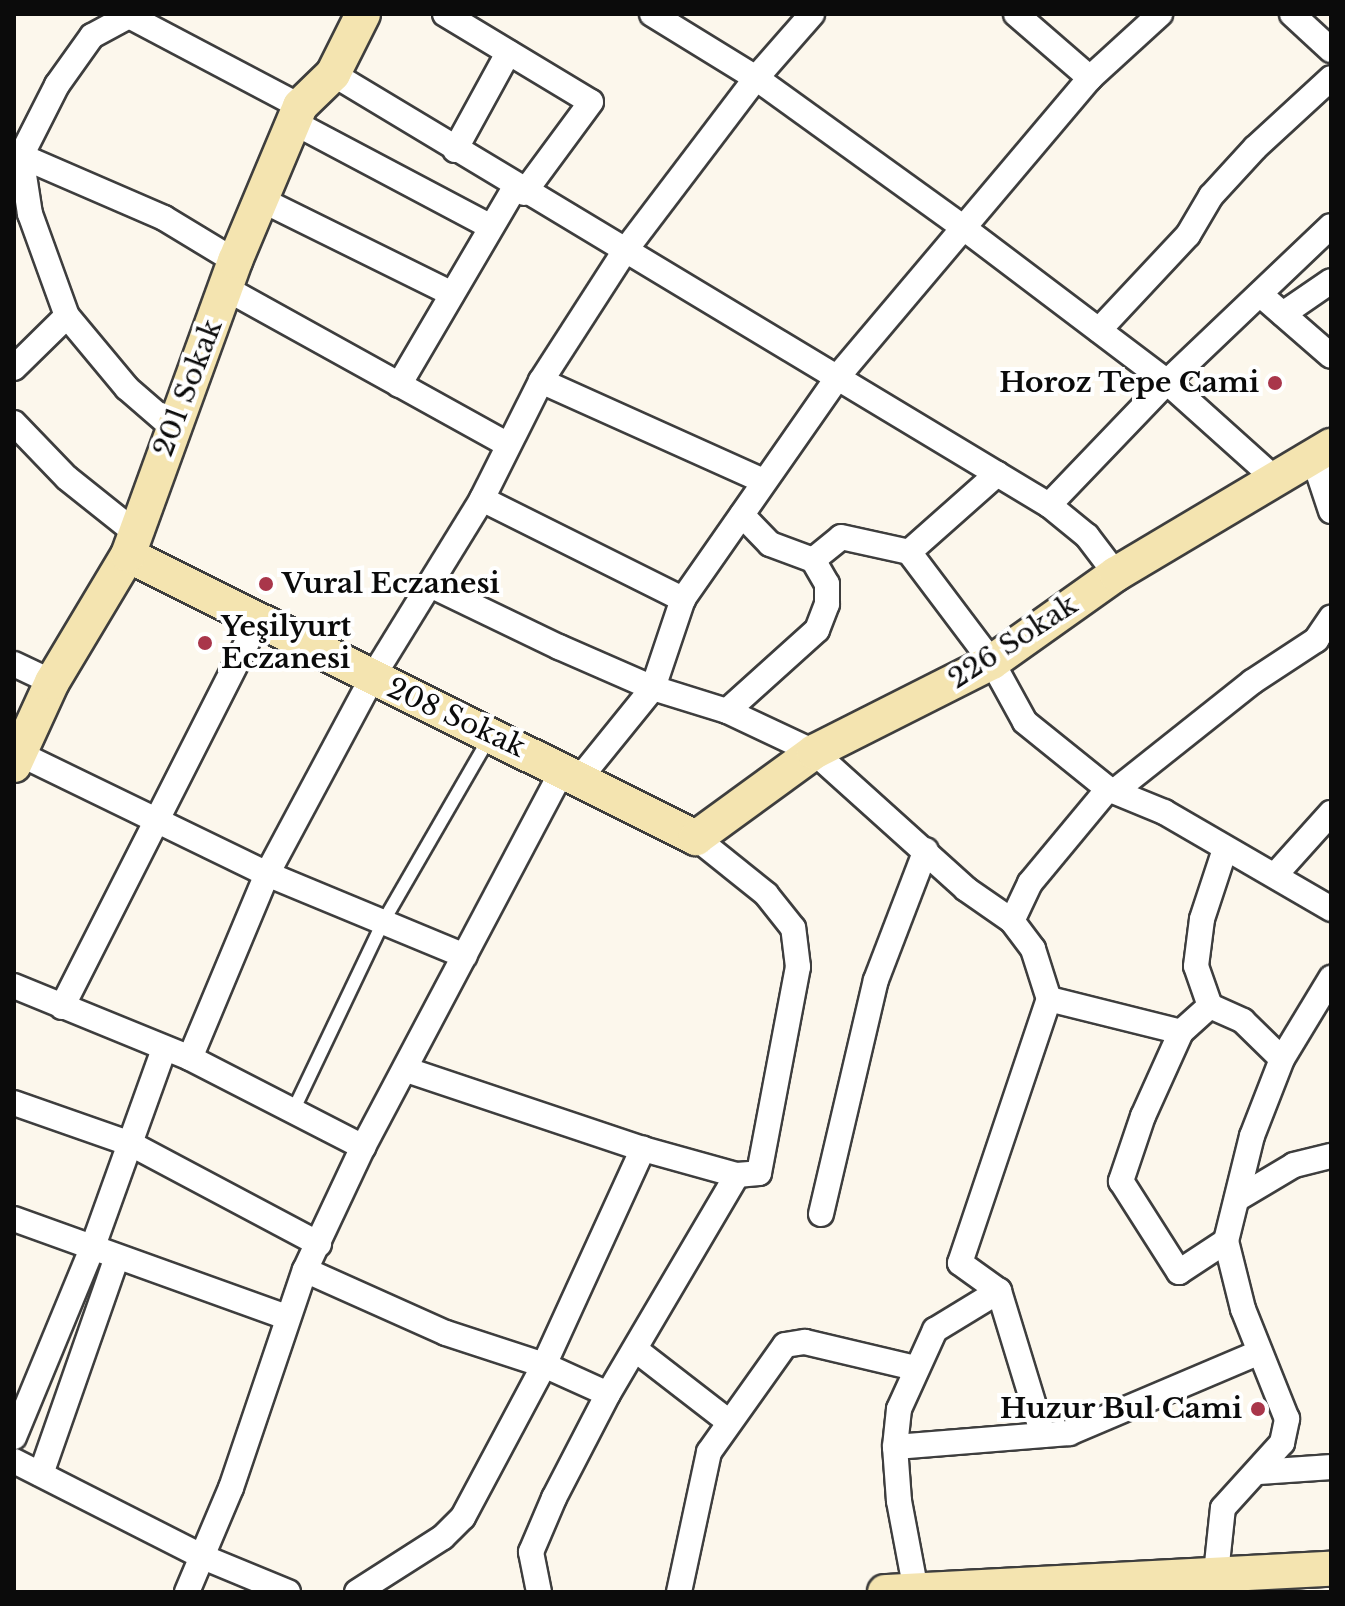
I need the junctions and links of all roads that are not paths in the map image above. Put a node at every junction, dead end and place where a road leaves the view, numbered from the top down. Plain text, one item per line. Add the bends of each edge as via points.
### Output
1 (363, 14) edge
2 (445, 14) edge
3 (652, 14) edge
4 (812, 14) edge
5 (1016, 14) edge
6 (1160, 14) edge
7 (1292, 14) edge
8 (130, 15) edge
9 (1331, 50) edge
10 (508, 53) junction
11 (333, 74) junction
12 (756, 78) junction
13 (1090, 78) junction
14 (1331, 78) edge
15 (296, 114) junction
16 (455, 150) junction
17 (21, 156) junction
18 (520, 190) junction
19 (260, 199) junction
20 (961, 226) junction
21 (1331, 226) edge
22 (491, 227) junction
23 (624, 252) junction
24 (231, 275) junction
25 (1331, 281) edge
26 (452, 294) junction
27 (1262, 296) junction
28 (1283, 314) junction
29 (67, 316) junction
30 (1099, 330) junction
31 (1331, 356) edge
32 (14, 368) edge
33 (839, 375) junction
34 (541, 381) junction
35 (1167, 382) junction
36 (399, 385) junction
37 (14, 423) edge
38 (172, 427) junction
39 (508, 445) junction
40 (1322, 451) edge
41 (997, 474) junction
42 (1275, 479) junction
43 (763, 481) junction
44 (482, 499) junction
45 (1049, 505) junction
46 (1331, 511) edge
47 (742, 515) junction
48 (132, 544) junction
49 (909, 552) junction
50 (813, 560) junction
51 (1116, 574) junction
52 (430, 585) junction
53 (683, 599) junction
54 (1331, 618) edge
55 (258, 621) junction
56 (992, 662) junction
57 (14, 664) edge
58 (372, 678) junction
59 (52, 682) junction
60 (653, 688) junction
61 (727, 711) junction
62 (491, 734) junction
63 (814, 752) junction
64 (17, 759) edge
65 (572, 773) junction
66 (1112, 790) junction
67 (1331, 813) edge
68 (155, 822) junction
69 (696, 838) junction
70 (1225, 849) junction
71 (926, 850) junction
72 (267, 874) junction
73 (1276, 874) junction
74 (1331, 909) edge
75 (1012, 921) junction
76 (383, 922) junction
77 (465, 956) junction
78 (1331, 978) edge
79 (14, 986) edge
80 (1049, 999) junction
81 (1210, 1006) junction
82 (62, 1007) junction
83 (1181, 1032) junction
84 (164, 1049) junction
85 (190, 1058) junction
86 (1282, 1059) junction
87 (407, 1070) junction
88 (14, 1103) edge
89 (293, 1111) junction
90 (131, 1144) junction
91 (363, 1147) junction
92 (643, 1149) junction
93 (1331, 1156) edge
94 (737, 1175) junction
95 (1237, 1199) junction
96 (821, 1214) dead end
97 (14, 1219) edge
98 (1226, 1241) junction
99 (319, 1244) junction
100 (92, 1249) junction
101 (117, 1257) junction
102 (305, 1270) junction
103 (999, 1291) junction
104 (286, 1317) junction
105 (636, 1350) junction
106 (1260, 1352) junction
107 (544, 1365) junction
108 (915, 1368) junction
109 (608, 1394) junction
110 (728, 1421) junction
111 (1043, 1435) junction
112 (14, 1437) edge
113 (895, 1447) junction
114 (14, 1461) edge
115 (1331, 1467) edge
116 (1260, 1472) junction
117 (41, 1474) junction
118 (203, 1557) junction
119 (1331, 1569) edge
120 (1232, 1580) edge
121 (960, 1590) edge
122 (900, 1591) edge
123 (187, 1592) edge
124 (288, 1592) edge
125 (357, 1592) edge
126 (539, 1592) edge
127 (679, 1592) edge

1 - 11 street, 201 Sokak
2 - 10 street
3 - 12 street
4 - 12 street
5 - 13 street
6 - 13 street
7 - 9 street
8 - 15 street
8 - 17 street via 92,36 57,85
10 - 16 street
10 - 18 street via 591,102
11 - 15 street, 201 Sokak
11 - 16 street
12 - 20 street
12 - 23 street
13 - 20 street
14 - 30 street via 1255,148 1211,196 1188,235
15 - 19 street, 201 Sokak
15 - 22 street
16 - 18 street
17 - 24 street via 164,218
17 - 29 street via 30,214
18 - 22 street
18 - 23 street
19 - 24 street, 201 Sokak
19 - 26 street
20 - 30 street
20 - 33 street
21 - 27 street
22 - 26 street
23 - 33 street
23 - 34 street
24 - 36 street
24 - 38 street, 201 Sokak
25 - 28 street
26 - 36 street
27 - 28 street
27 - 35 street
28 - 31 street
29 - 32 street
29 - 38 street via 127,388
30 - 35 street
33 - 41 street
33 - 43 street
34 - 39 street
34 - 43 street
35 - 42 street
35 - 45 street
36 - 39 street
37 - 48 street
38 - 48 street, 201 Sokak
39 - 44 street
40 - 42 street, 226 Sokak
40 - 46 street
41 - 45 street
41 - 49 street
42 - 51 street, 226 Sokak
43 - 47 street
44 - 52 street
44 - 53 street
45 - 51 street via 1087,536
47 - 50 street via 770,544
47 - 53 street
48 - 55 street, 208 Sokak
48 - 59 street, 201 Sokak
49 - 50 street via 841,537
49 - 56 street
50 - 61 street via 827,584 827,604 817,630
51 - 56 street, 226 Sokak
52 - 58 street
52 - 60 street
53 - 60 street
54 - 66 street via 1316,640 1252,682
55 - 58 street, 208 Sokak
55 - 68 street
56 - 63 street, 226 Sokak
56 - 66 street via 1025,722
57 - 59 street
58 - 62 street, 208 Sokak
58 - 72 street
59 - 64 street, 201 Sokak
60 - 61 street
60 - 65 street
61 - 63 street
62 - 65 street, 208 Sokak
62 - 76 lane
63 - 69 street, 226 Sokak
63 - 71 street
64 - 68 street
65 - 69 street, 208 Sokak
65 - 77 street
66 - 70 street via 1164,812
66 - 75 street via 1030,883
67 - 73 street
68 - 72 street
68 - 82 street
69 - 94 street via 766,894 793,928 796,954 759,1173
70 - 73 street
70 - 81 street via 1202,919 1196,966
71 - 75 street via 966,889
71 - 96 street via 876,980
72 - 76 street
72 - 85 street
73 - 74 street
75 - 80 street via 1033,949
76 - 77 street
76 - 89 lane
77 - 87 street
78 - 86 street
79 - 82 street
80 - 83 street
80 - 103 street via 960,1263
81 - 83 street
81 - 86 street via 1243,1021
82 - 84 street
83 - 98 street via 1121,1181 1179,1272
84 - 85 street
84 - 90 street
85 - 89 street
86 - 95 street via 1252,1136
87 - 91 street
87 - 92 street
88 - 90 street
89 - 91 street
90 - 99 street
90 - 100 street
91 - 99 street
92 - 94 street
92 - 107 street
93 - 95 street via 1294,1165
94 - 105 street
95 - 98 street
97 - 100 street
98 - 106 street
99 - 102 street
100 - 101 street
100 - 112 street
101 - 104 street
101 - 117 street
102 - 104 street
102 - 107 street via 446,1333
103 - 108 street via 935,1330
103 - 111 street
104 - 118 street
105 - 109 street
105 - 110 street
106 - 111 street via 1069,1433
106 - 116 street via 1287,1419 1282,1443
107 - 109 street
107 - 125 street via 463,1517 443,1537
108 - 110 street via 805,1342 785,1345
108 - 113 street via 899,1409
109 - 126 street via 531,1552
110 - 127 street via 709,1452
111 - 113 street
113 - 122 street via 904,1539
114 - 117 street
115 - 116 street
116 - 120 street via 1223,1508
117 - 118 street
118 - 123 street
118 - 124 street
119 - 120 street
120 - 121 street
121 - 122 street

